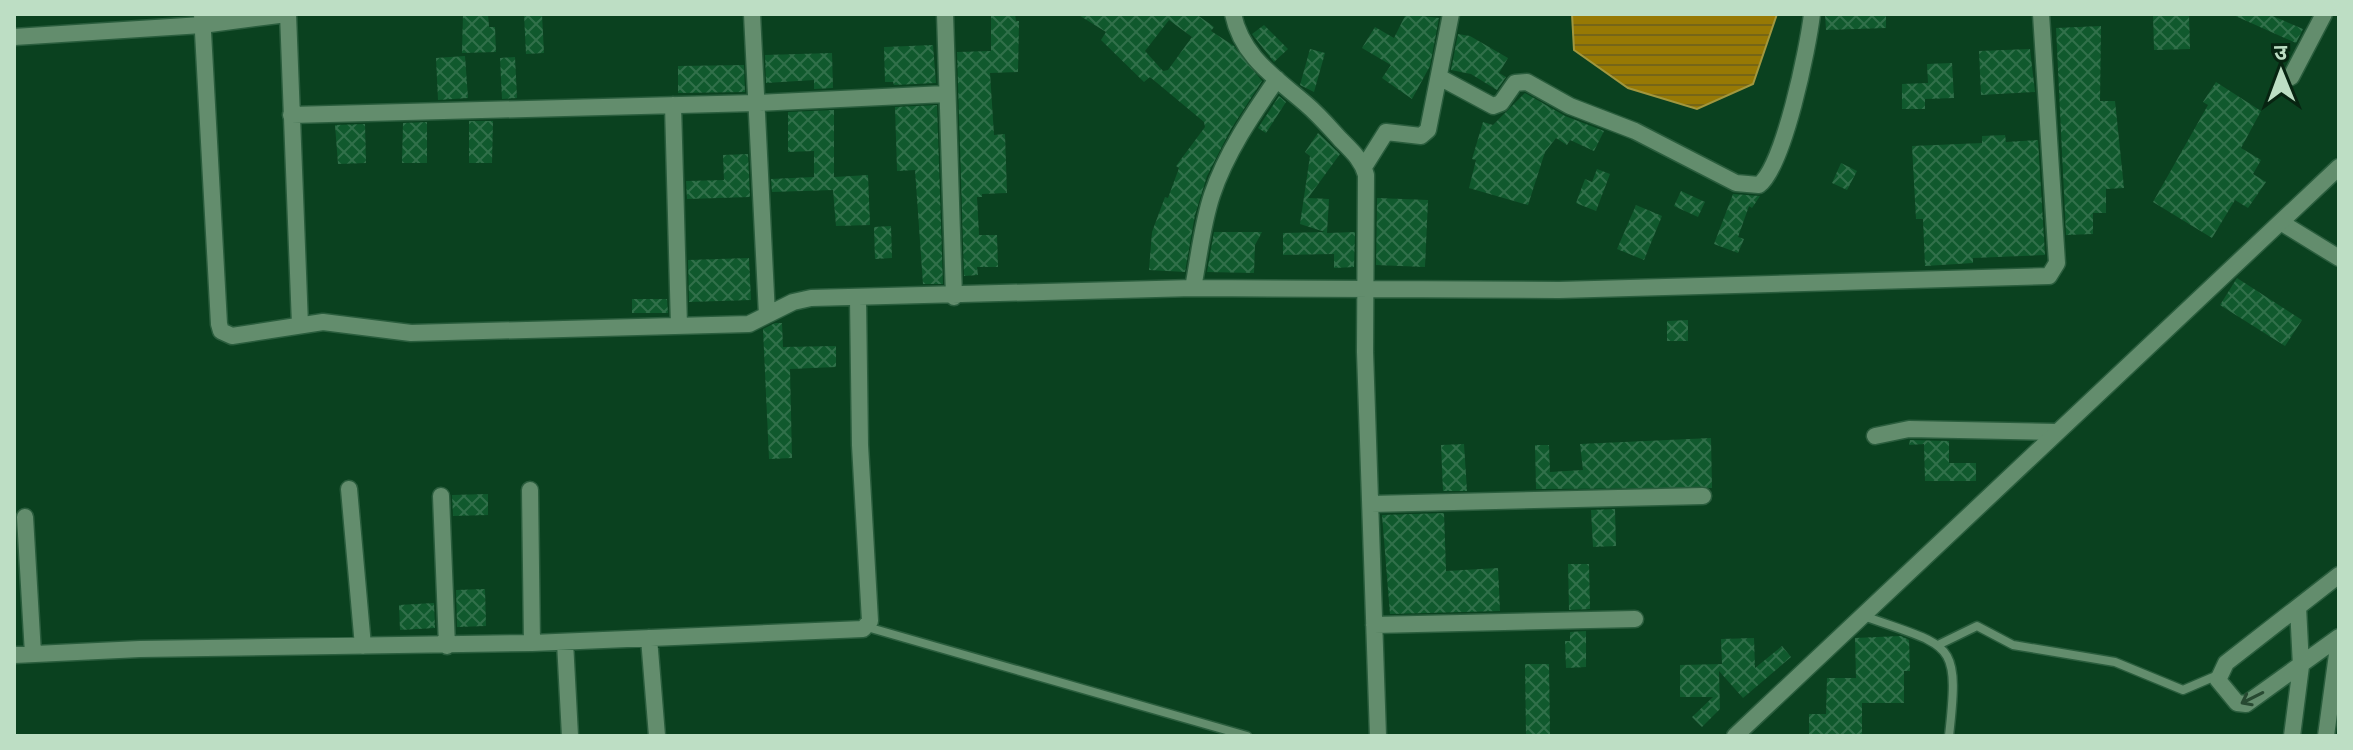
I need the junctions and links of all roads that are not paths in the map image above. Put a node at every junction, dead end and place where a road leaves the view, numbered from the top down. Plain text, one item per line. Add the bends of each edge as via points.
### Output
1 (288, 14) edge
2 (752, 14) edge
3 (945, 14) edge
4 (1233, 14) edge
5 (1451, 14) edge
6 (1812, 14) edge
7 (2041, 14) edge
8 (2324, 14) edge
9 (202, 19) edge
10 (14, 37) edge
11 (1439, 77) junction
12 (2291, 77) dead end
13 (1277, 79) junction
14 (945, 94) junction
15 (755, 103) junction
16 (673, 105) junction
17 (291, 115) junction
18 (1364, 167) junction
19 (2339, 167) edge
20 (2282, 223) junction
21 (2339, 258) edge
22 (1193, 288) junction
23 (1366, 291) junction
24 (954, 297) junction
25 (858, 299) junction
26 (767, 315) junction
27 (300, 325) junction
28 (679, 326) junction
29 (2057, 432) junction
30 (1875, 436) dead end
31 (349, 489) dead end
32 (530, 490) dead end
33 (441, 496) dead end
34 (1703, 496) dead end
35 (1371, 504) junction
36 (25, 517) dead end
37 (2339, 575) edge
38 (2298, 607) junction
39 (1864, 616) junction
40 (1635, 619) dead end
41 (1374, 625) junction
42 (867, 627) junction
43 (649, 638) junction
44 (2339, 638) edge
45 (565, 642) junction
46 (532, 643) junction
47 (1938, 645) junction
48 (363, 646) junction
49 (447, 646) junction
50 (33, 654) junction
51 (14, 655) edge
52 (2301, 666) junction
53 (2218, 675) junction
54 (570, 736) edge
55 (657, 736) edge
56 (1247, 736) edge
57 (1378, 736) edge
58 (1735, 736) edge
59 (1949, 736) edge
60 (2292, 736) edge
61 (2326, 736) edge

1 - 9 street
1 - 17 street
2 - 15 street
3 - 14 street
4 - 13 street via 1242,43
5 - 11 street
6 - 11 street via 1783,134 1768,176 1759,185 1736,183 1527,82 1515,83 1493,106
7 - 23 street via 2057,263 2049,276
8 - 12 street
9 - 10 street
9 - 27 street via 220,328 232,336
11 - 18 street via 1428,130 1421,136 1386,132
13 - 18 street
13 - 22 street via 1218,180
14 - 15 street
14 - 24 street
15 - 16 street
15 - 26 street
16 - 17 street
16 - 28 street
17 - 27 street
18 - 23 street
19 - 20 street
20 - 21 street
20 - 29 street
22 - 23 street
22 - 24 street
23 - 35 street
24 - 25 street
25 - 26 street via 800,300
25 - 42 street
26 - 28 street via 758,323
27 - 28 street via 344,323 411,333
29 - 30 street via 1909,429
29 - 39 street
31 - 48 street
32 - 46 street
33 - 49 street
34 - 35 street
35 - 41 street
36 - 50 street
37 - 38 street
38 - 52 street
38 - 53 street
39 - 47 lane
39 - 58 street
40 - 41 street
41 - 57 street
42 - 43 street
42 - 56 lane
43 - 45 street
43 - 55 street
44 - 52 street
44 - 61 street
45 - 46 street
45 - 54 street
46 - 49 street
47 - 53 lane via 1977,626 2013,645 2115,662 2183,690
47 - 59 lane via 1950,658 1954,675
48 - 49 street
48 - 50 street
50 - 51 street
52 -> 53 street via 2242,704 2229,695
52 - 60 street

